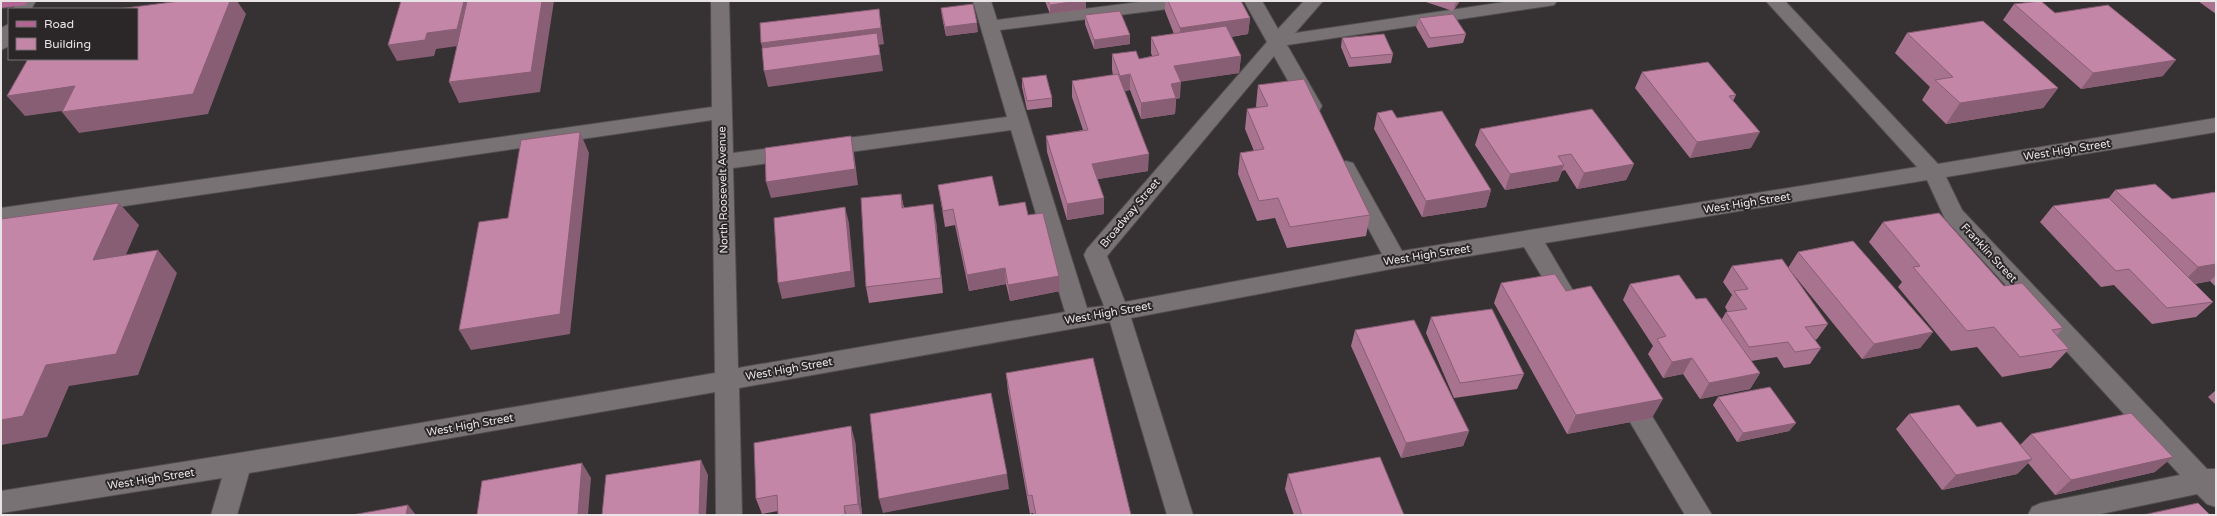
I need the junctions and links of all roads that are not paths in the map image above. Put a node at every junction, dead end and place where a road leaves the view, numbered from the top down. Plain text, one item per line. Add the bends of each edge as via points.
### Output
1 (19, 1) edge
2 (720, 1) edge
3 (982, 1) edge
4 (1191, 1) edge
5 (1253, 1) edge
6 (1314, 1) edge
7 (1548, 1) edge
8 (1775, 1) edge
9 (1, 3) edge
10 (990, 26) junction
11 (8, 32) edge
12 (1277, 41) junction
13 (1, 44) edge
14 (722, 112) junction
15 (1018, 122) junction
16 (1321, 123) edge
17 (2216, 125) edge
18 (1336, 150) edge
19 (722, 162) junction
20 (1934, 172) junction
21 (1, 216) edge
22 (1530, 238) junction
23 (1396, 260) junction
24 (1118, 312) junction
25 (1079, 318) junction
26 (1580, 319) edge
27 (728, 379) junction
28 (1617, 380) edge
29 (238, 466) junction
30 (2211, 486) edge
31 (1, 502) edge
32 (224, 515) edge
33 (729, 515) edge
34 (1180, 515) edge
35 (1700, 515) edge
36 (2041, 515) edge

1 - 9 main road
2 - 14 street, North Roosevelt Avenue
3 - 10 street
4 - 10 street
5 - 12 street
6 - 12 street, Broadway Street
7 - 12 street
8 - 20 street, Franklin Street
10 - 15 street
11 - 13 street
12 - 16 street
12 - 24 street, Broadway Street via 1095,255
14 - 19 street, North Roosevelt Avenue
14 - 21 street
15 - 19 street
15 - 25 street
17 - 20 street, West High Street
18 - 23 street
19 - 27 street, North Roosevelt Avenue
20 - 22 street, West High Street
20 - 30 street, Franklin Street via 1953,214
22 - 23 street, West High Street
22 - 26 street
23 - 24 street, West High Street
24 - 25 street, West High Street
24 - 34 street, Broadway Street
25 - 27 street, West High Street
27 - 29 street, West High Street
27 - 33 street, North Roosevelt Avenue
28 - 35 street
29 - 31 street, West High Street
29 - 32 street
30 - 36 street

